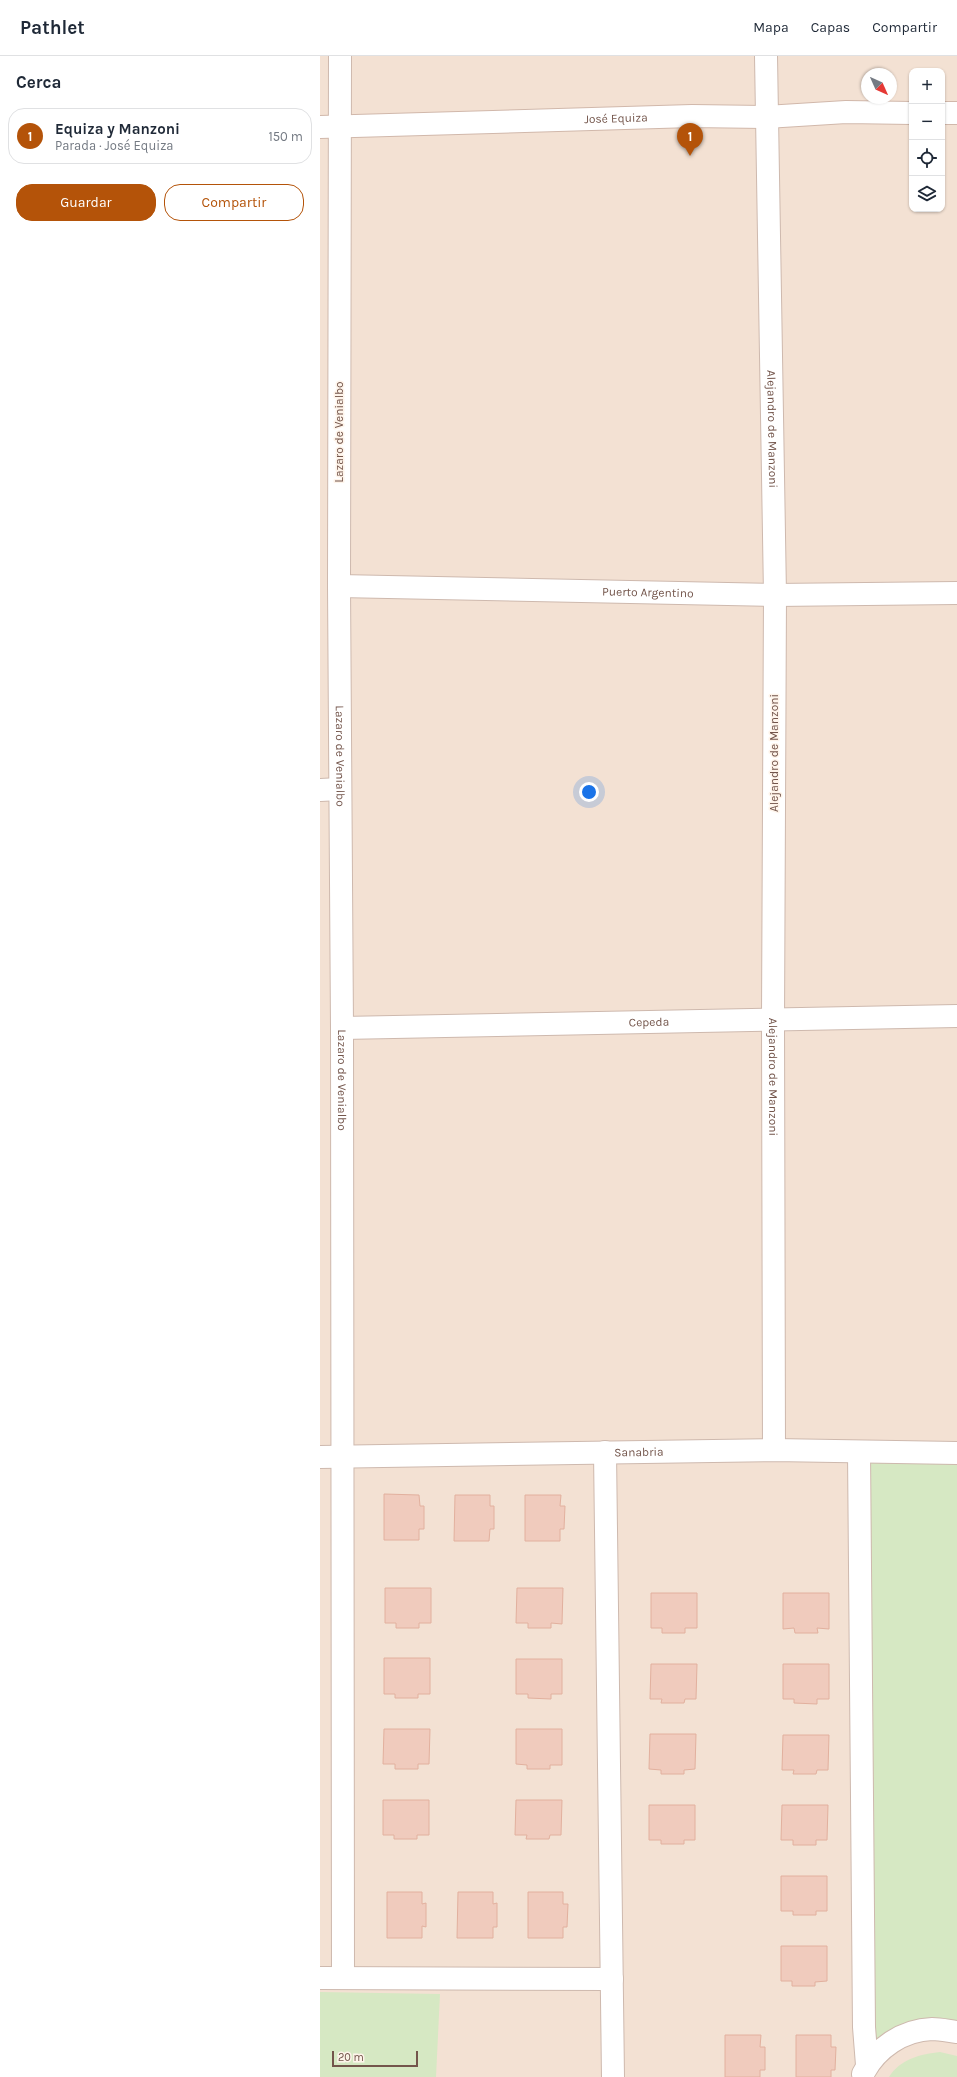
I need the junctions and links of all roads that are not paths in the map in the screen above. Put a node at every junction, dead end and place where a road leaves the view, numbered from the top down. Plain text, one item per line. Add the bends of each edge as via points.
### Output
1 (340, 56) edge
2 (766, 56) edge
3 (909, 113) edge
4 (945, 113) edge
5 (957, 113) edge
6 (766, 117) junction
7 (330, 127) edge
8 (339, 586) junction
9 (957, 593) edge
10 (775, 595) junction
11 (330, 790) edge
12 (957, 1016) edge
13 (773, 1019) junction
14 (342, 1028) junction
15 (774, 1450) junction
16 (605, 1452) junction
17 (859, 1452) junction
18 (957, 1453) edge
19 (330, 1457) edge
20 (320, 1978) edge
21 (343, 1978) junction
22 (612, 1979) junction
23 (957, 2032) edge
24 (864, 2071) edge
25 (613, 2077) edge

1 - 7 street, Lazaro de Venialbo
2 - 6 street, Alejandro de Manzoni
3 - 6 street, José Equiza via 846,112
4 - 5 street
6 - 7 street, José Equiza via 684,116
6 - 10 street, Alejandro de Manzoni
7 - 8 street, Lazaro de Venialbo
8 - 10 street, Puerto Argentino
8 - 11 street, Lazaro de Venialbo
9 - 10 street, Puerto Argentino
10 - 13 street, Alejandro de Manzoni
11 - 14 street, Lazaro de Venialbo
12 - 13 street, Cepeda
13 - 14 street, Cepeda
13 - 15 street, Alejandro de Manzoni
14 - 19 street, Lazaro de Venialbo
15 - 16 street, Sanabria
15 - 17 street, Sanabria
16 - 19 street, Sanabria
16 - 22 street
17 - 18 street, Sanabria
17 - 24 street
19 - 21 street, Lazaro de Venialbo
20 - 21 street
21 - 22 street
22 - 25 street
23 - 24 street via 932,2029 907,2034 885,2046

